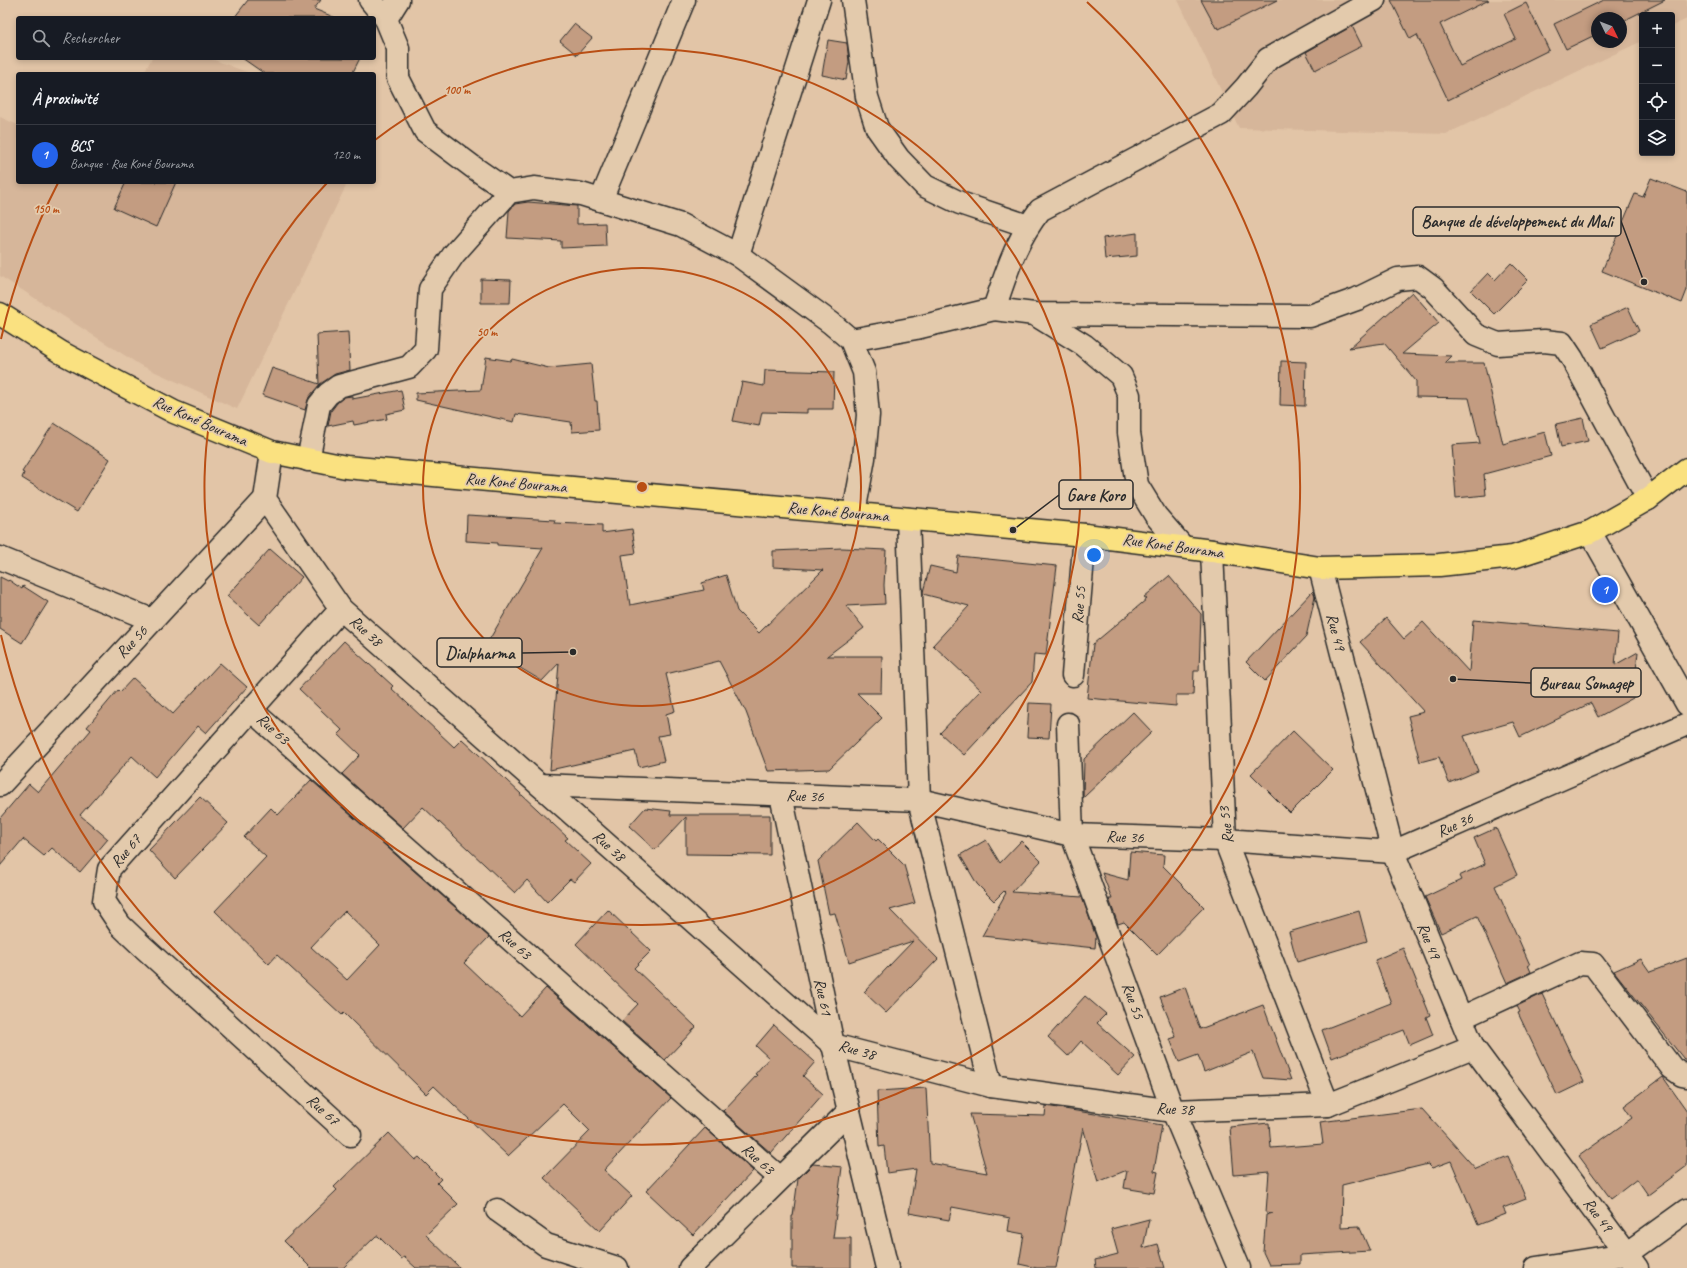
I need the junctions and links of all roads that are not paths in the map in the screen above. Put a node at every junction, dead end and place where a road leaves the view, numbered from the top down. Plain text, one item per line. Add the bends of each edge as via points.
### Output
1 (370, 0) edge
2 (398, 0) edge
3 (684, 0) edge
4 (820, 0) edge
5 (853, 0) edge
6 (1374, 0) edge
7 (386, 19) junction
8 (509, 192) junction
9 (601, 200) junction
10 (1028, 226) junction
11 (738, 255) junction
12 (994, 309) junction
13 (0, 314) edge
14 (1034, 314) junction
15 (851, 340) junction
16 (272, 452) junction
17 (308, 460) junction
18 (1687, 469) edge
19 (265, 499) junction
20 (1648, 499) junction
21 (854, 514) junction
22 (908, 518) junction
23 (1590, 532) junction
24 (1085, 535) junction
25 (1183, 547) junction
26 (1212, 551) junction
27 (0, 558) edge
28 (1320, 568) junction
29 (341, 608) junction
30 (152, 620) junction
31 (1072, 675) dead end
32 (1687, 704) edge
33 (251, 710) junction
34 (1068, 724) dead end
35 (1687, 724) edge
36 (0, 785) edge
37 (540, 785) junction
38 (781, 795) junction
39 (919, 800) junction
40 (1072, 835) junction
41 (1225, 840) junction
42 (1393, 852) junction
43 (1461, 1018) junction
44 (833, 1045) junction
45 (1473, 1047) junction
46 (1687, 1076) edge
47 (991, 1086) junction
48 (1328, 1105) junction
49 (1173, 1111) junction
50 (849, 1112) junction
51 (350, 1135) dead end
52 (780, 1178) junction
53 (497, 1210) dead end
54 (1687, 1210) edge
55 (1632, 1261) edge
56 (617, 1268) edge
57 (690, 1268) edge
58 (886, 1268) edge
59 (1239, 1268) edge
60 (1536, 1268) edge

1 - 7 street
2 - 7 street
3 - 9 street
4 - 11 street
5 - 10 street via 867,97 877,128 899,159 925,186 960,203
6 - 10 street via 1268,59 1221,114 1040,210
7 - 8 street via 398,48 398,78 425,130
8 - 9 street via 534,188 581,194
8 - 17 street via 454,254 430,289 426,349 409,367 339,386 328,394 319,405
9 - 11 street via 681,225
10 - 12 street via 1014,251
11 - 15 street
12 - 14 street
12 - 15 street via 916,328
13 - 16 highway, Rue Koné Bourama via 62,353 174,412
14 - 20 street via 1310,316 1357,299 1398,279 1418,277 1433,288 1476,335 1498,344 1544,341 1562,343
14 - 25 street via 1084,346 1121,376 1129,395 1128,433 1137,485 1156,516
15 - 21 street via 864,372 868,415 864,458
16 - 17 highway, Rue Koné Bourama
16 - 19 street
17 - 21 highway, Rue Koné Bourama via 346,467
18 - 20 highway, Rue Koné Bourama
19 - 29 street, Rue 38
19 - 30 street, Rue 56
20 - 23 highway, Rue Koné Bourama
21 - 22 highway, Rue Koné Bourama
22 - 24 highway, Rue Koné Bourama
22 - 39 street
23 - 28 highway, Rue Koné Bourama via 1513,557 1439,565
23 - 32 street
24 - 25 highway, Rue Koné Bourama
24 - 31 street, Rue 55
25 - 26 highway, Rue Koné Bourama
26 - 28 highway, Rue Koné Bourama
26 - 41 street, Rue 53
27 - 30 street
28 - 42 street, Rue 49
29 - 33 street, Rue 67
29 - 37 street, Rue 38
30 - 36 street, Rue 56
33 - 51 street, Rue 67 via 109,869 104,901 120,924 141,945
33 - 52 street, Rue 63
34 - 40 street, Rue 55
35 - 42 street, Rue 36
37 - 38 street, Rue 36
37 - 44 street, Rue 38
38 - 39 street, Rue 36
38 - 44 street, Rue 61
39 - 40 street, Rue 36
39 - 47 street
40 - 41 street, Rue 36
40 - 49 street, Rue 55
41 - 42 street, Rue 36
41 - 48 street, Rue 53
42 - 43 street, Rue 49
43 - 45 street, Rue 49
43 - 46 street via 1580,963 1593,964 1672,1068
44 - 47 street, Rue 38
44 - 50 street, Rue 61
45 - 48 street, Rue 38
45 - 55 street, Rue 49
47 - 49 street, Rue 38
48 - 49 street, Rue 38
49 - 59 street, Rue 55
50 - 52 street
50 - 58 street, Rue 61
52 - 57 street
53 - 56 street via 546,1245
54 - 55 street
55 - 60 street

